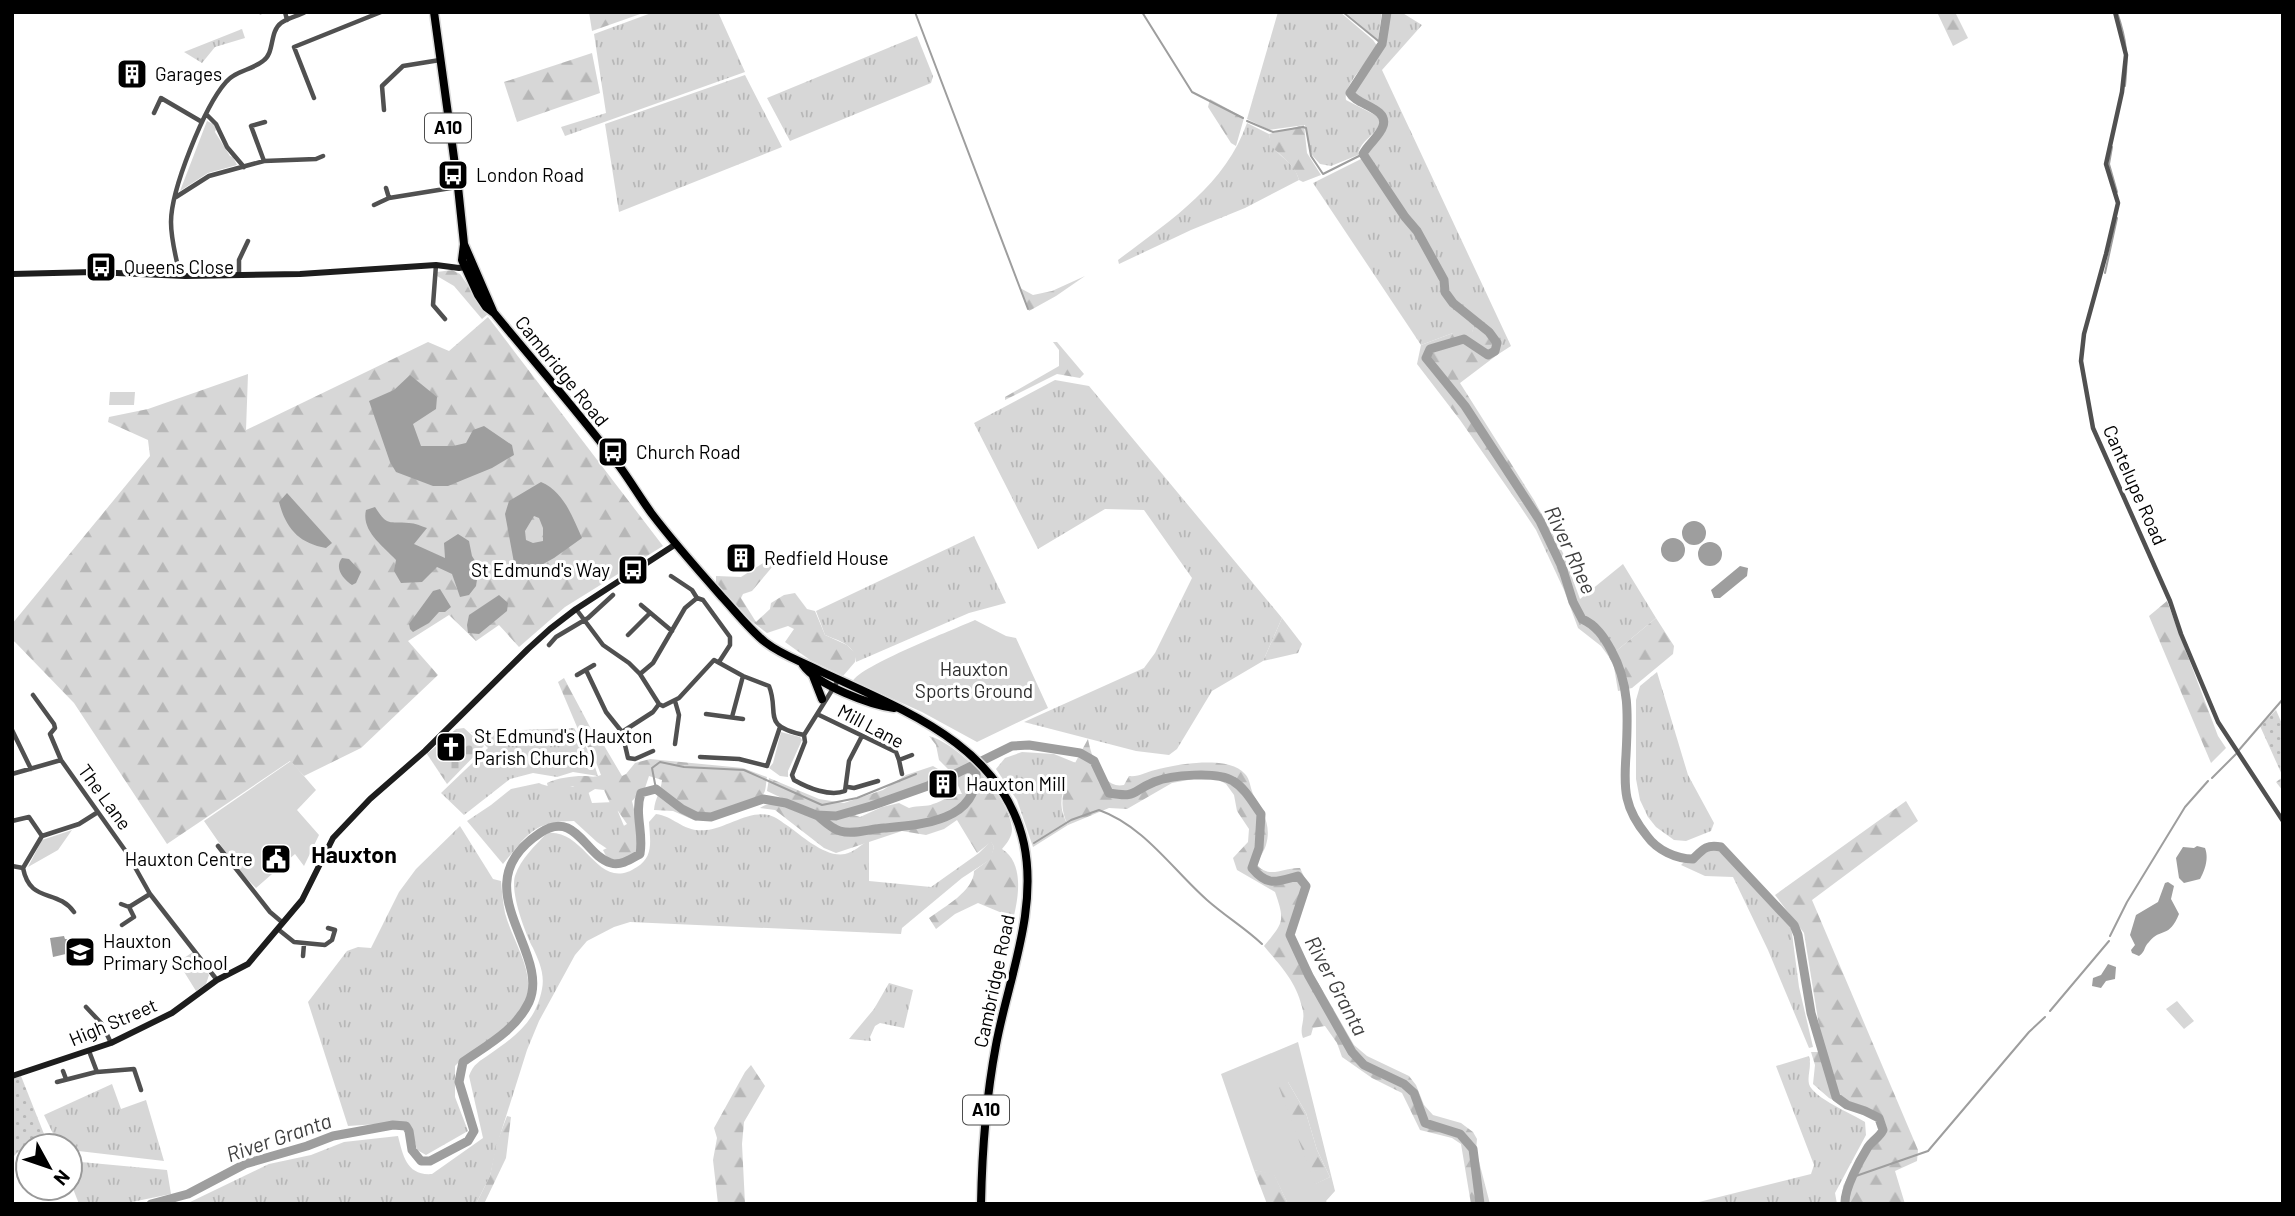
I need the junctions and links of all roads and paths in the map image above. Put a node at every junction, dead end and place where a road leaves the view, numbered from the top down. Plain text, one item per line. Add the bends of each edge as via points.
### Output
1 (285, 12) edge
2 (305, 12) edge
3 (381, 12) edge
4 (434, 12) edge
5 (2115, 12) edge
6 (287, 20) junction
7 (440, 60) junction
8 (314, 98) dead end
9 (384, 110) dead end
10 (154, 113) dead end
11 (206, 115) junction
12 (202, 122) junction
13 (265, 122) dead end
14 (323, 156) dead end
15 (264, 161) junction
16 (244, 167) junction
17 (458, 187) junction
18 (386, 188) dead end
19 (175, 197) junction
20 (389, 198) junction
21 (374, 205) dead end
22 (248, 240) dead end
23 (466, 262) junction
24 (436, 265) junction
25 (12, 274) edge
26 (180, 275) junction
27 (239, 275) junction
28 (445, 319) dead end
29 (676, 544) junction
30 (671, 576) dead end
31 (613, 595) dead end
32 (697, 598) junction
33 (640, 606) dead end
34 (576, 609) junction
35 (649, 614) junction
36 (583, 621) junction
37 (672, 631) junction
38 (628, 635) dead end
39 (549, 645) dead end
40 (719, 662) junction
41 (594, 665) dead end
42 (803, 665) junction
43 (586, 670) junction
44 (640, 674) junction
45 (577, 675) dead end
46 (743, 676) junction
47 (813, 676) junction
48 (834, 682) junction
49 (33, 695) dead end
50 (675, 701) junction
51 (823, 701) junction
52 (659, 704) junction
53 (706, 714) dead end
54 (817, 714) junction
55 (732, 717) junction
56 (743, 719) dead end
57 (780, 727) junction
58 (12, 730) edge
59 (622, 732) junction
60 (804, 734) junction
61 (862, 736) junction
62 (675, 744) dead end
63 (653, 751) dead end
64 (912, 755) dead end
65 (700, 757) dead end
66 (61, 760) junction
67 (899, 760) junction
68 (31, 769) junction
69 (12, 774) edge
70 (902, 774) dead end
71 (878, 781) dead end
72 (848, 786) junction
73 (98, 812) junction
74 (12, 821) edge
75 (2283, 821) edge
76 (42, 836) junction
77 (218, 846) dead end
78 (12, 866) edge
79 (23, 868) junction
80 (150, 894) junction
81 (121, 904) dead end
82 (129, 907) junction
83 (74, 912) dead end
84 (122, 925) dead end
85 (281, 927) junction
86 (328, 928) dead end
87 (304, 944) junction
88 (303, 956) dead end
89 (217, 980) junction
90 (86, 1007) dead end
91 (111, 1043) junction
92 (89, 1051) junction
93 (63, 1071) dead end
94 (97, 1072) junction
95 (12, 1076) edge
96 (66, 1079) junction
97 (57, 1082) dead end
98 (141, 1090) dead end
99 (981, 1204) edge

1 - 6 street
2 - 6 street
3 - 8 street via 294,47
4 - 7 highway, A10
5 - 75 street, Cantelupe Road via 2126,55 2106,164 2118,203 2081,361 2093,428 2218,722
6 - 11 street via 276,29 264,61 226,81
7 - 9 street via 403,66 382,86
7 - 17 highway, A10
10 - 12 street via 161,98
11 - 12 street
11 - 16 street
12 - 19 street
13 - 15 street via 251,126
14 - 15 street
15 - 16 street
16 - 19 street via 209,176
17 - 20 street
17 - 23 highway, A10
18 - 20 street
19 - 26 street via 172,236
20 - 21 street
22 - 27 street via 239,260
23 - 24 street
23 - 29 highway, Cambridge Road / A10 via 494,313
24 - 27 street
24 - 28 street via 433,305
25 - 26 street
26 - 27 street
29 - 34 street
29 - 42 highway, Cambridge Road / A10 via 754,631
30 - 32 street
31 - 36 street
32 - 37 street via 685,608
32 - 40 street via 730,638
33 - 35 street
34 - 36 street
34 - 85 street via 528,649 333,838 302,900
35 - 37 street
35 - 38 street
36 - 39 street
36 - 44 street via 603,645
37 - 44 street via 653,663
40 - 46 street
40 - 50 street via 709,664
41 - 43 street
42 - 47 highway, Cambridge Road / A10
42 - 48 highway, Cambridge Road / A10
43 - 45 street
43 - 59 street via 606,712
44 - 52 street
46 - 55 street
46 - 57 street via 769,686 772,716
47 - 48 highway, Cambridge Road / A10
47 - 51 highway
48 - 51 street
48 - 99 highway, Cambridge Road / A10 via 947,736 990,774 1017,819 1028,875 1023,923 989,1086
49 - 66 street, The Lane via 54,724 50,734
50 - 52 street
50 - 62 street via 679,715
51 - 54 street
52 - 59 street
53 - 55 street
54 - 60 street
54 - 61 street, Mill Lane
55 - 56 street
57 - 60 street
57 - 65 street via 767,766 739,758
58 - 68 street
59 - 63 street via 628,758
60 - 72 street via 794,780 827,792 839,793
61 - 67 street, Mill Lane via 896,752
61 - 72 street via 849,761
64 - 67 street, Mill Lane
66 - 68 street
66 - 73 street, The Lane
67 - 70 street
68 - 69 street
71 - 72 street
73 - 76 street via 79,824
73 - 80 street, The Lane
74 - 76 street via 29,817
76 - 79 street
77 - 85 street
78 - 79 street
79 - 83 street via 31,888 68,903
80 - 82 street
80 - 89 street, The Lane
81 - 82 street
82 - 84 street via 134,917
85 - 87 street via 294,942
85 - 89 street via 248,964
86 - 87 street via 335,929 325,945
87 - 88 street
89 - 91 street, High Street via 172,1013
90 - 91 street
91 - 92 street, High Street
92 - 94 street
92 - 95 street, High Street
93 - 96 street
94 - 96 street
94 - 98 street via 134,1069
96 - 97 street

